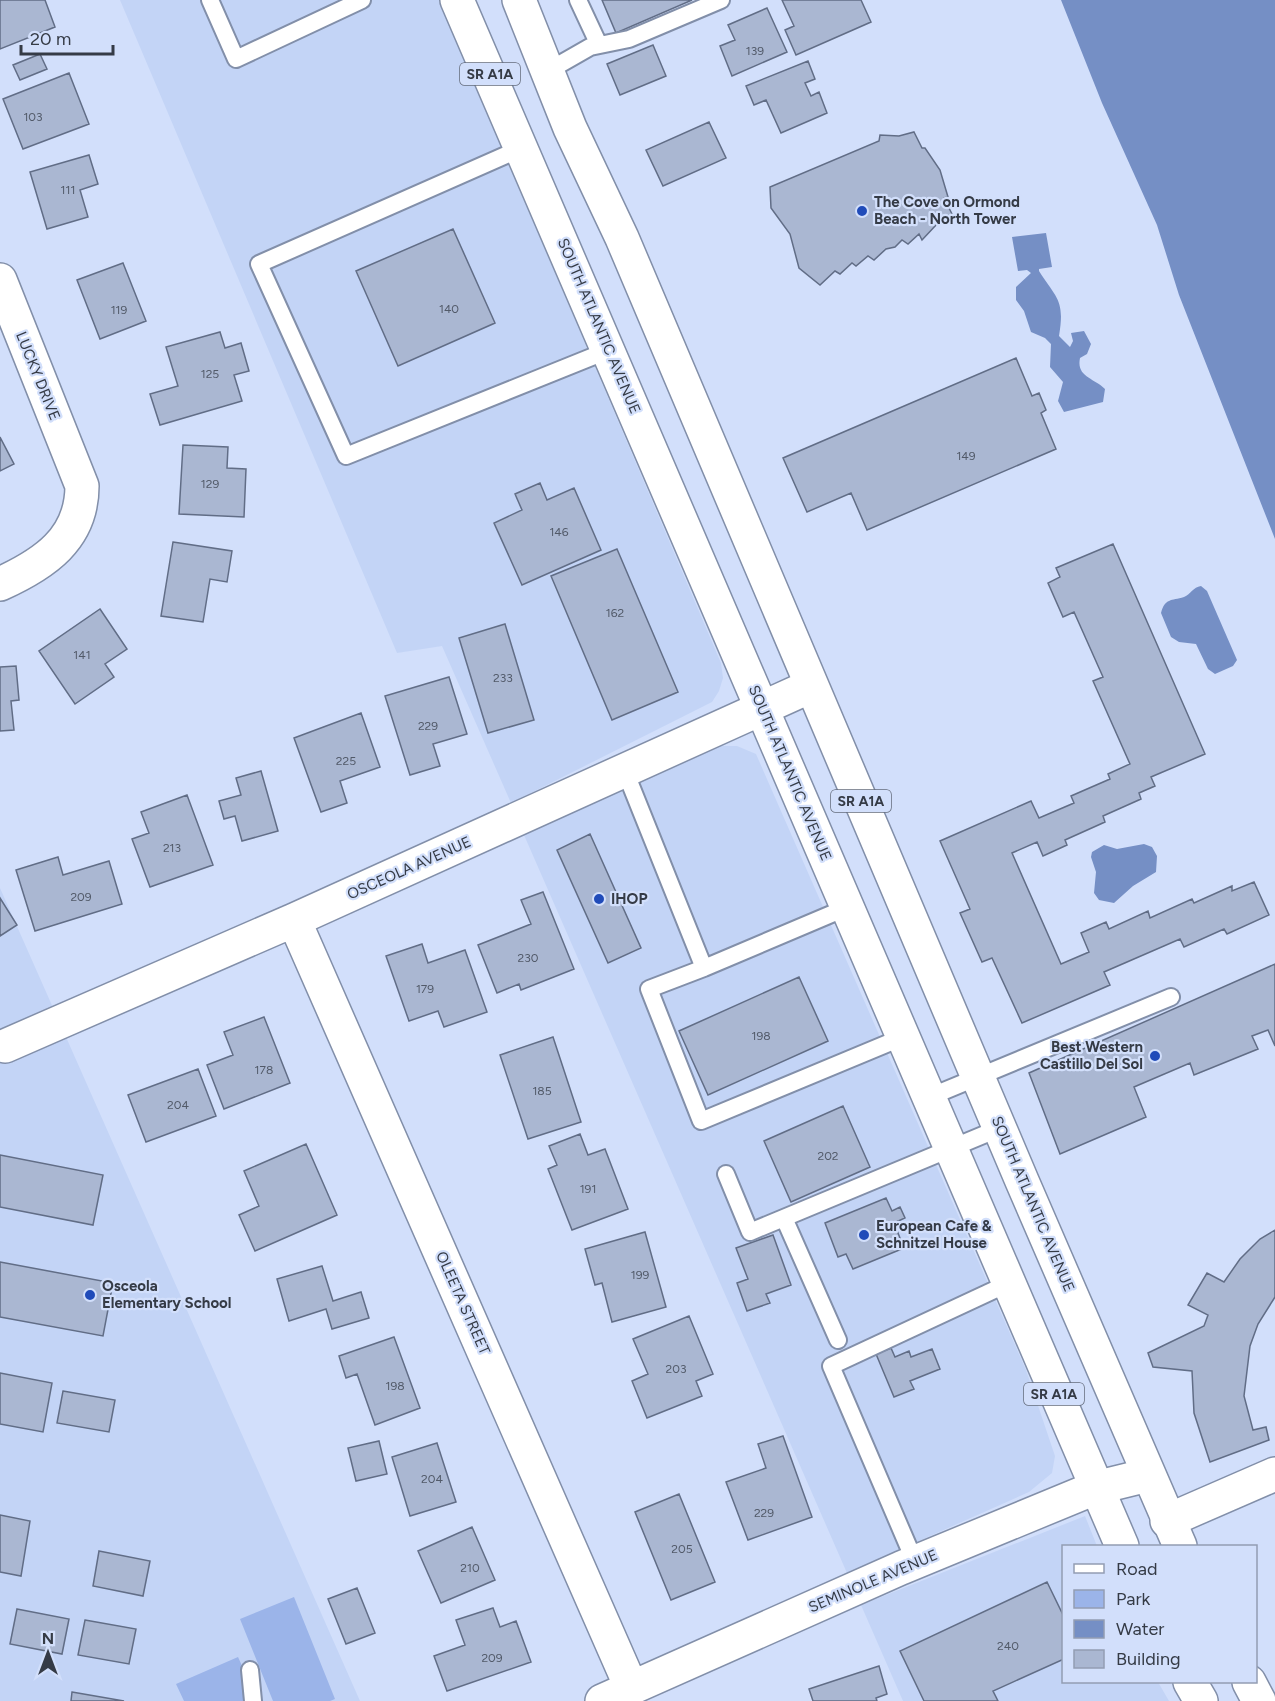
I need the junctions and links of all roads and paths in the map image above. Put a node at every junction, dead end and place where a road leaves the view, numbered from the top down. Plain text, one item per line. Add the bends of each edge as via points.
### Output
1 (210, 0) edge
2 (362, 0) edge
3 (457, 0) edge
4 (519, 0) edge
5 (721, 0) edge
6 (580, 1) edge
7 (599, 45) junction
8 (548, 71) junction
9 (522, 148) junction
10 (0, 280) edge
11 (609, 350) junction
12 (0, 584) edge
13 (811, 686) junction
14 (762, 708) junction
15 (625, 771) junction
16 (848, 907) junction
17 (294, 920) junction
18 (704, 968) junction
19 (1171, 997) dead end
20 (903, 1037) junction
21 (5, 1046) dead end
22 (979, 1078) junction
23 (927, 1098) junction
24 (1000, 1128) junction
25 (951, 1151) junction
26 (726, 1174) dead end
27 (784, 1218) junction
28 (1007, 1284) junction
29 (838, 1340) dead end
30 (1275, 1474) edge
31 (1148, 1475) junction
32 (1095, 1488) junction
33 (1174, 1534) edge
34 (1122, 1545) edge
35 (915, 1562) junction
36 (250, 1670) dead end
37 (1191, 1683) edge
38 (1250, 1683) edge
39 (631, 1687) junction
40 (253, 1701) edge
41 (602, 1701) edge
42 (1201, 1701) edge
43 (1259, 1701) edge

1 - 2 lane via 236,58
3 - 9 main road, SOUTH ATLANTIC AVENUE / SR A1A
4 - 8 main road, SOUTH ATLANTIC AVENUE / SR A1A
5 - 7 lane via 629,39
6 - 7 lane
7 - 8 lane
8 - 13 main road, SOUTH ATLANTIC AVENUE / SR A1A
9 - 11 main road, SOUTH ATLANTIC AVENUE / SR A1A
9 - 11 lane via 259,264 346,456
10 - 12 main road, LUCKY DRIVE via 82,486 82,507 62,546 24,573
11 - 14 main road, SOUTH ATLANTIC AVENUE / SR A1A
13 - 14 main road, OSCEOLA AVENUE
13 - 22 main road, SOUTH ATLANTIC AVENUE / SR A1A
14 - 15 main road, OSCEOLA AVENUE
14 - 16 main road, SOUTH ATLANTIC AVENUE / SR A1A
15 - 17 main road, OSCEOLA AVENUE
15 - 18 lane
16 - 18 lane
16 - 20 main road, SOUTH ATLANTIC AVENUE / SR A1A
17 - 21 main road, OSCEOLA AVENUE
17 - 39 main road, OLEETA STREET
18 - 20 lane via 649,989 701,1121
19 - 22 lane
20 - 23 main road, SOUTH ATLANTIC AVENUE / SR A1A
22 - 23 lane
22 - 24 main road, SOUTH ATLANTIC AVENUE / SR A1A
23 - 25 main road, SOUTH ATLANTIC AVENUE / SR A1A
24 - 25 lane
24 - 31 main road, SOUTH ATLANTIC AVENUE / SR A1A
25 - 27 lane
25 - 28 main road, SOUTH ATLANTIC AVENUE / SR A1A
26 - 27 lane via 750,1232
27 - 29 lane
28 - 32 main road, SOUTH ATLANTIC AVENUE / SR A1A
28 - 35 lane via 831,1366
30 - 33 main road
31 - 32 main road, SEMINOLE AVENUE
31 - 33 main road, SOUTH ATLANTIC AVENUE / SR A1A
32 - 34 main road, SOUTH ATLANTIC AVENUE / SR A1A
32 - 35 main road, SEMINOLE AVENUE
35 - 39 main road, SEMINOLE AVENUE
36 - 40 lane
37 - 42 main road
38 - 43 main road
39 - 41 main road, SEMINOLE AVENUE

